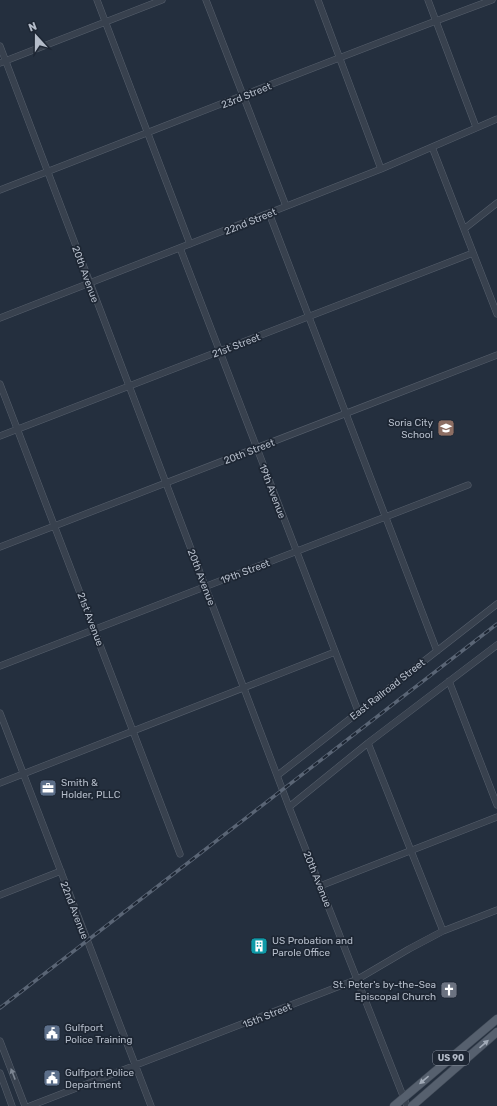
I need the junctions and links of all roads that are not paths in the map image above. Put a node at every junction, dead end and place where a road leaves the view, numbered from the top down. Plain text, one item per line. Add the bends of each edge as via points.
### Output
1 (97, 0) edge
2 (162, 0) edge
3 (206, 0) edge
4 (318, 0) edge
5 (428, 0) edge
6 (492, 0) edge
7 (436, 21) junction
8 (106, 22) junction
9 (0, 46) edge
10 (339, 57) junction
11 (3, 62) edge
12 (244, 96) junction
13 (497, 119) edge
14 (476, 127) junction
15 (148, 133) junction
16 (432, 147) junction
17 (381, 168) junction
18 (49, 172) junction
19 (0, 190) edge
20 (497, 203) edge
21 (286, 206) junction
22 (269, 214) junction
23 (464, 229) junction
24 (190, 244) junction
25 (180, 248) junction
26 (473, 253) junction
27 (90, 283) junction
28 (497, 314) edge
29 (309, 317) junction
30 (0, 318) edge
31 (219, 351) junction
32 (497, 355) edge
33 (0, 384) edge
34 (128, 386) junction
35 (347, 413) junction
36 (18, 429) junction
37 (0, 436) edge
38 (256, 448) junction
39 (166, 483) junction
40 (468, 485) dead end
41 (384, 518) junction
42 (55, 526) junction
43 (0, 547) edge
44 (297, 552) junction
45 (205, 587) junction
46 (497, 604) edge
47 (95, 630) junction
48 (497, 645) edge
49 (437, 651) junction
50 (335, 652) junction
51 (0, 666) edge
52 (449, 681) junction
53 (244, 688) junction
54 (358, 711) junction
55 (0, 713) edge
56 (134, 732) junction
57 (368, 743) junction
58 (23, 774) junction
59 (278, 775) junction
60 (0, 783) edge
61 (497, 805) edge
62 (289, 807) junction
63 (497, 818) edge
64 (411, 851) junction
65 (180, 854) dead end
66 (61, 872) junction
67 (320, 886) junction
68 (0, 895) edge
69 (497, 910) edge
70 (443, 931) junction
71 (358, 979) junction
72 (497, 1019) edge
73 (497, 1032) edge
74 (0, 1041) edge
75 (136, 1066) junction
76 (0, 1073) edge
77 (404, 1097) junction
78 (12, 1106) edge
79 (25, 1106) edge
80 (30, 1106) edge
81 (151, 1106) edge
82 (394, 1106) edge
83 (407, 1106) edge
84 (412, 1106) edge

1 - 8 street
2 - 8 street
3 - 12 street
4 - 10 street
5 - 7 street
6 - 7 street, 23rd Street
7 - 10 street, 23rd Street
7 - 14 street
8 - 11 street
8 - 15 street
9 - 11 street, 20th Avenue
10 - 12 street, 23rd Street
10 - 17 street
11 - 18 street, 20th Avenue
12 - 15 street, 23rd Street
12 - 21 street
13 - 14 street, 22nd Street
14 - 16 street, 22nd Street
15 - 18 street, 23rd Street
15 - 24 street
16 - 17 street, 22nd Street
16 - 23 street
17 - 21 street, 22nd Street
18 - 19 street, 23rd Street
18 - 27 street, 20th Avenue
20 - 23 street
21 - 22 street, 22nd Street
22 - 24 street, 22nd Street
22 - 29 street
23 - 26 street
24 - 25 street, 22nd Street
25 - 27 street, 22nd Street
25 - 31 street, 19th Avenue
26 - 28 street
26 - 29 street, 21st Street
27 - 30 street, 22nd Street
27 - 34 street, 20th Avenue
29 - 31 street, 21st Street
29 - 35 street
31 - 34 street, 21st Street
31 - 38 street, 19th Avenue
32 - 35 street, 20th Street
33 - 36 street, 21st Avenue
34 - 36 street, 21st Street
34 - 39 street, 20th Avenue
35 - 38 street, 20th Street
35 - 41 street
36 - 37 street, 21st Street
36 - 42 street, 21st Avenue
38 - 39 street, 20th Street
38 - 44 street, 19th Avenue
39 - 42 street, 20th Street
39 - 45 street, 20th Avenue
40 - 41 street, 19th Street
41 - 44 street, 19th Street
41 - 49 street
42 - 43 street, 20th Street
42 - 47 street, 21st Avenue
44 - 45 street, 19th Street
44 - 50 street, 19th Avenue
45 - 47 street, 19th Street
45 - 53 street, 20th Avenue
46 - 49 street, East Railroad Street
47 - 51 street, 19th Street
47 - 56 street, 21st Avenue
48 - 52 street
49 - 54 street, East Railroad Street
50 - 53 street
50 - 54 street, 19th Avenue
52 - 57 street
52 - 61 street
53 - 56 street
53 - 59 street, 20th Avenue
54 - 59 street, East Railroad Street
55 - 58 street, 22nd Avenue
56 - 58 street
56 - 65 street, 21st Avenue
57 - 62 street
57 - 64 street
58 - 60 street
58 - 66 street, 22nd Avenue
59 - 62 street, 20th Avenue
62 - 67 street, 20th Avenue
63 - 64 street
64 - 67 street
64 - 70 street
66 - 68 street
66 - 75 street, 22nd Avenue
67 - 71 street, 20th Avenue
69 - 70 street, 15th Street
70 - 71 street, 15th Street
71 - 75 street, 15th Street
71 - 77 street, 20th Avenue
72 -> 77 main road, US 90
84 -> 73 main road, US 90
79 -> 74 street
75 - 80 street, 15th Street
75 - 81 street, 22nd Avenue
76 - 78 street
77 - 82 main road, US 90
77 - 83 street, 20th Avenue

